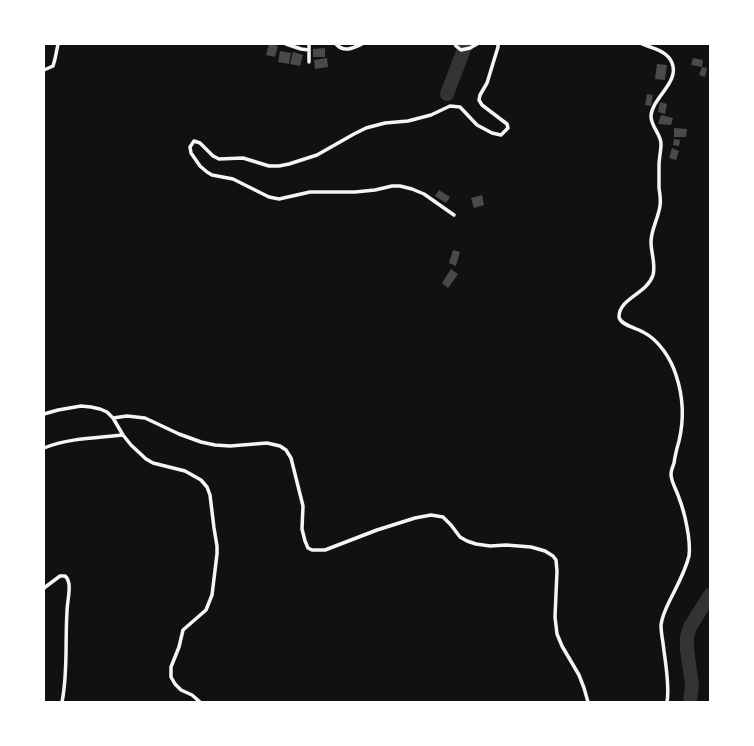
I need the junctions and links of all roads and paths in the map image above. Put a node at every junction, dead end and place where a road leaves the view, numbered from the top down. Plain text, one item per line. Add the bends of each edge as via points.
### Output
1 (58, 44) edge
2 (286, 44) edge
3 (309, 44) edge
4 (336, 44) edge
5 (362, 44) edge
6 (455, 44) edge
7 (477, 44) edge
8 (498, 44) edge
9 (642, 44) edge
10 (309, 50) junction
11 (309, 62) dead end
12 (44, 70) edge
13 (454, 215) dead end
14 (44, 414) edge
15 (114, 418) junction
16 (122, 435) junction
17 (44, 448) edge
18 (44, 588) edge
19 (62, 702) edge
20 (200, 702) edge
21 (588, 702) edge
22 (667, 702) edge

1 - 12 street via 53,66
2 - 10 street
3 - 10 street
4 - 5 street via 346,50
6 - 7 street via 461,50
8 - 13 street via 487,83 479,100 507,124 508,128 501,135 477,125 460,107 450,106 431,115 366,128 317,155 278,166 269,166 243,158 219,159 194,141 190,147 191,153 207,172 233,179 269,197 279,199 310,192 355,192 400,186 424,194
9 - 22 street via 667,55 673,63 673,76 652,110 651,118 661,144 660,205 651,242 653,274 649,284 630,298 621,309 619,318 620,321 651,336 662,349 675,371 681,396 680,435 671,474 682,506 689,540 689,554 661,624
10 - 11 street
14 - 15 street via 81,406 100,409
15 - 16 street
15 - 21 street via 145,418 179,434 215,445 267,443 280,446 291,458 303,506 302,529 308,548 312,550 325,550 377,530 431,515 443,517 460,537 467,541 490,546 531,548 554,556 557,571 557,634 579,675
16 - 17 street via 81,439
16 - 20 street via 153,463 185,471 201,480 210,495 217,550 212,595 206,610 183,630 171,667 171,677 175,684
18 - 19 street via 60,576 65,576 69,585

